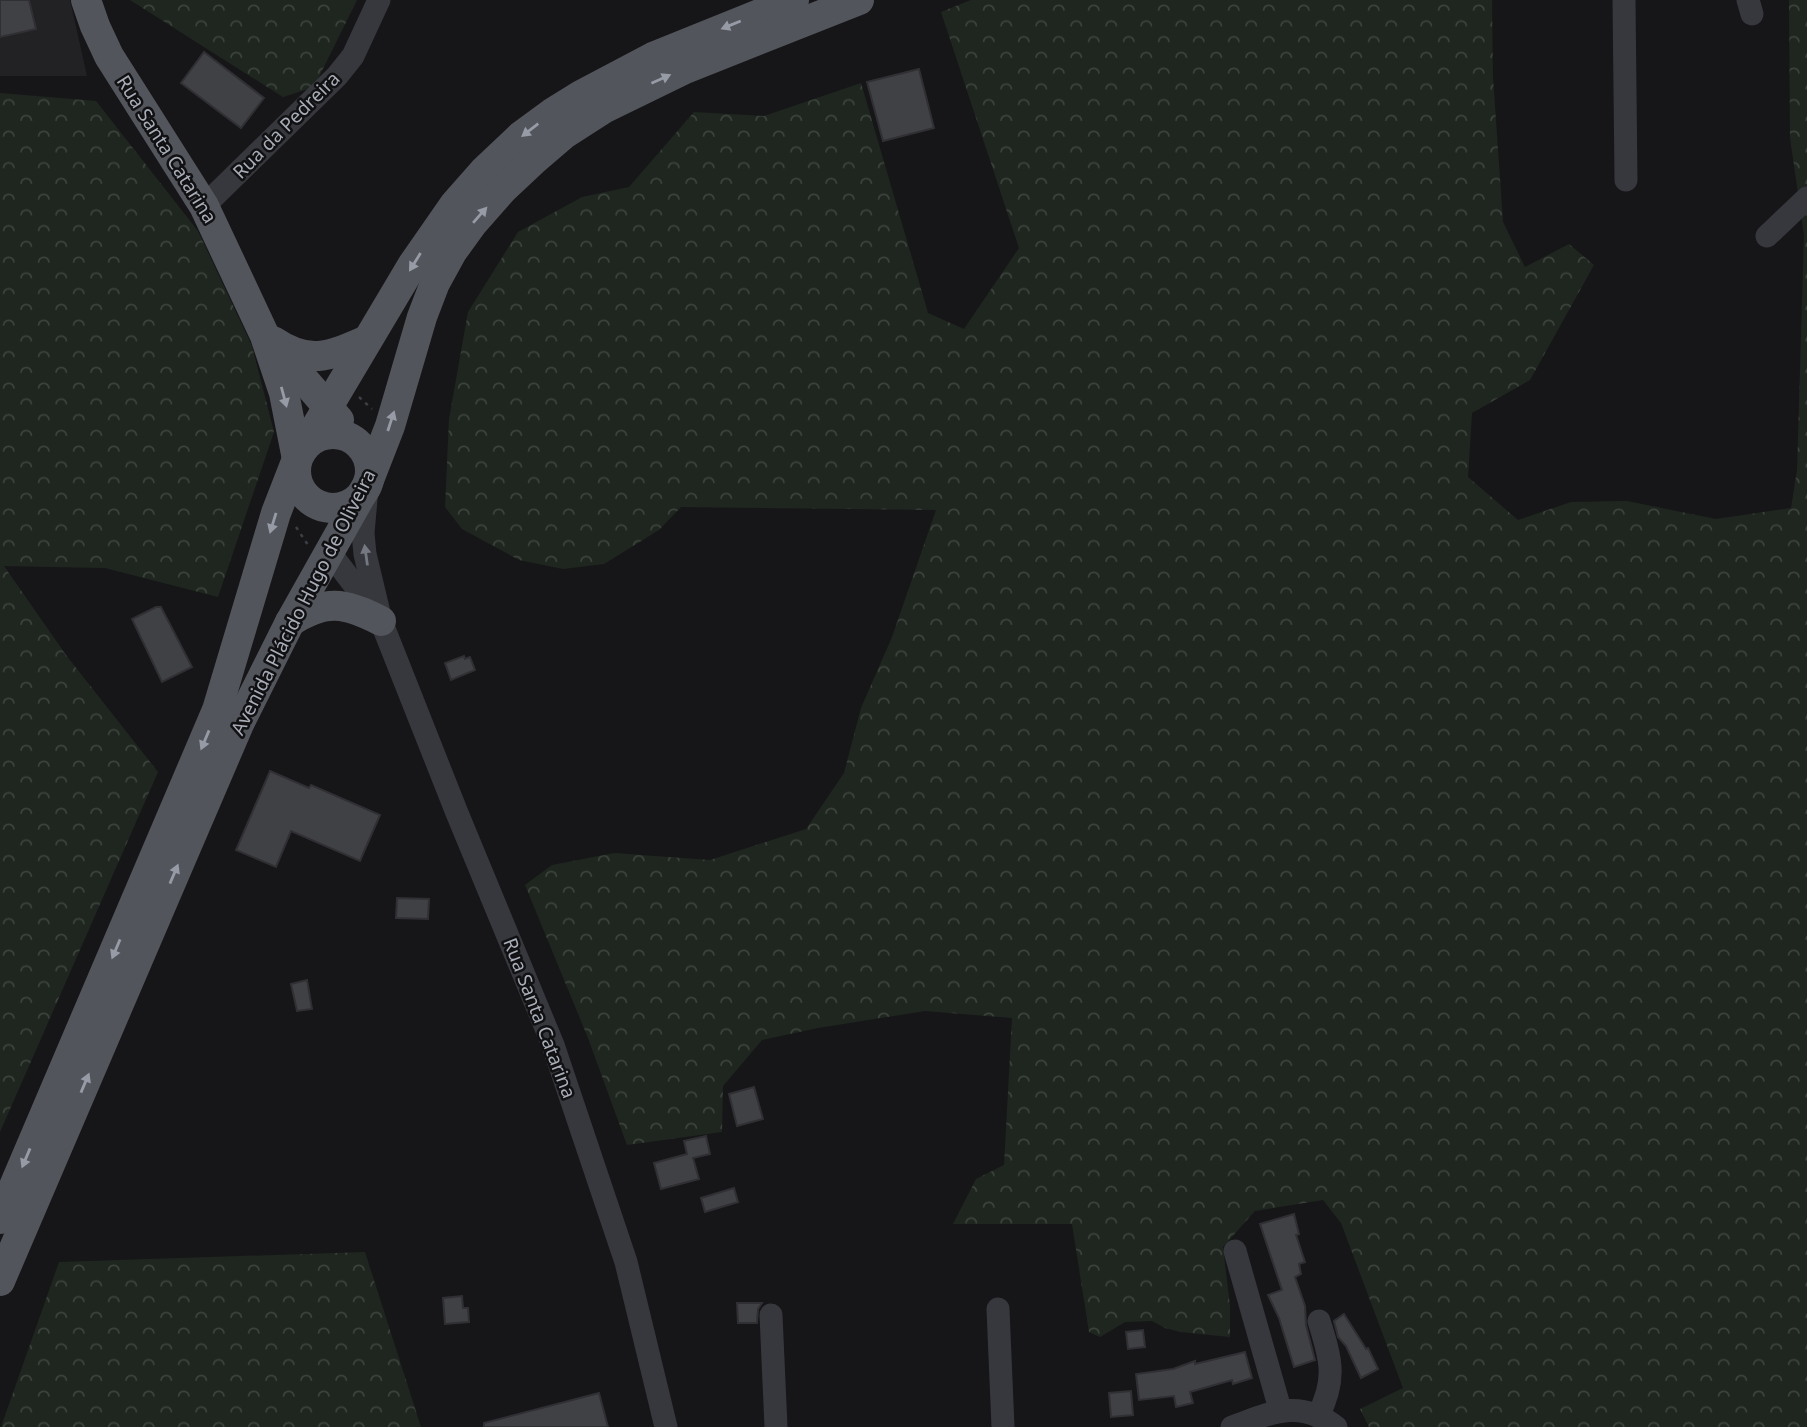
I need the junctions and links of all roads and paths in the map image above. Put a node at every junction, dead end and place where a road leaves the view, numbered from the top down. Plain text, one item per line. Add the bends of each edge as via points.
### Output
1 (86, 0) edge
2 (379, 0) edge
3 (794, 0) edge
4 (859, 0) edge
5 (1625, 0) edge
6 (1626, 180) dead end
7 (1807, 198) edge
8 (204, 206) junction
9 (1767, 236) dead end
10 (265, 336) junction
11 (367, 340) junction
12 (327, 406) junction
13 (361, 446) junction
14 (297, 459) junction
15 (367, 485) junction
16 (303, 492) junction
17 (330, 554) junction
18 (381, 621) junction
19 (290, 622) junction
20 (0, 1219) edge
21 (1235, 1251) dead end
22 (0, 1281) edge
23 (998, 1310) dead end
24 (771, 1315) dead end
25 (1319, 1321) dead end
26 (1280, 1409) junction
27 (1327, 1422) edge
28 (666, 1427) edge
29 (776, 1427) edge
30 (1003, 1427) edge
31 (1233, 1427) edge

1 - 8 main road, Rua Santa Catarina via 109,56
2 - 8 street, Rua da Pedreira via 353,55 337,76
3 -> 11 main road, Avenida Plácido Hugo de Oliveira via 618,74 522,135 454,205
15 -> 4 main road, Avenida Plácido Hugo de Oliveira via 435,283 452,251 503,189 563,135 614,102
5 - 6 street
7 - 9 street
8 - 10 main road, Rua Santa Catarina
10 - 11 main road via 287,351 312,356 329,356
10 - 12 main road, Rua Santa Catarina
10 -> 14 main road, Rua Santa Catarina via 284,393
11 - 12 main road, Avenida Plácido Hugo de Oliveira
12 - 13 main road, Rua Santa Catarina
12 - 14 main road, Avenida Plácido Hugo de Oliveira
13 - 14 main road via 330,434 310,442
13 - 15 main road via 370,465
14 - 16 main road
14 -> 20 main road, Avenida Plácido Hugo de Oliveira via 276,513 217,710
15 - 16 main road via 343,507 310,501
15 - 17 main road, Avenida Plácido Hugo de Oliveira
18 -> 15 street, Rua Santa Catarina via 365,554
16 - 17 main road, Rua Santa Catarina
17 - 18 street, Rua Santa Catarina
17 - 19 main road, Avenida Plácido Hugo de Oliveira
18 - 19 main road via 348,606 323,605
18 - 28 street, Rua Santa Catarina via 553,1045 626,1262
22 -> 19 main road, Avenida Plácido Hugo de Oliveira via 239,724
21 - 26 street
23 - 30 street
24 - 29 street
25 - 27 street via 1331,1358
26 - 27 street via 1301,1411
26 - 31 street

